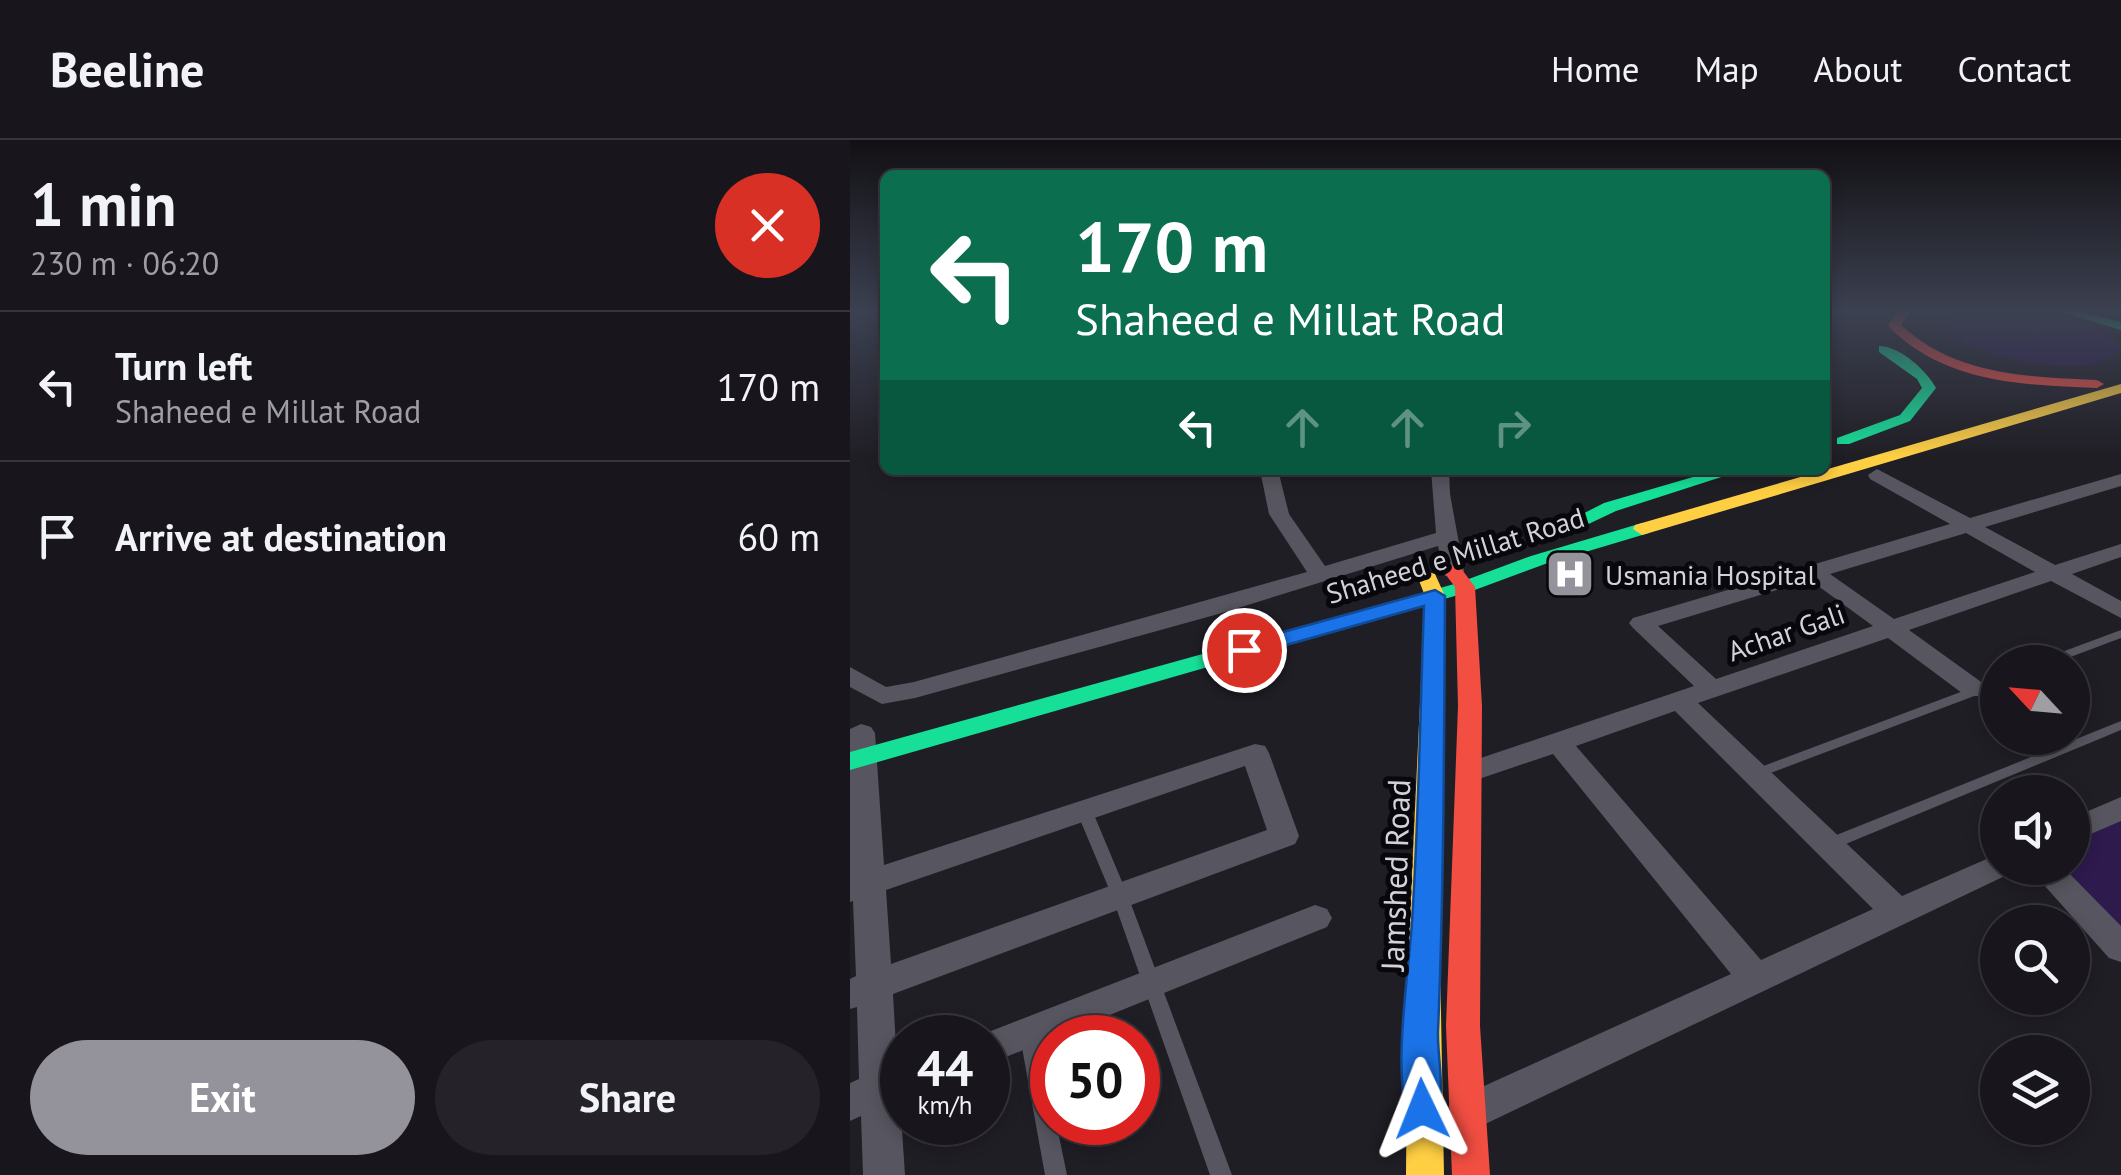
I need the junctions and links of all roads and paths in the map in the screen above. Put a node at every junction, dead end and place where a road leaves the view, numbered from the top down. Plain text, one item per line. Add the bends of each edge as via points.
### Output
1 (1902, 360) edge
2 (1946, 360) edge
3 (1979, 360) edge
4 (2121, 374) edge
5 (2121, 386) edge
6 (2121, 406) edge
7 (1830, 445) edge
8 (1835, 463) edge
9 (1877, 474) junction
10 (1271, 475) edge
11 (1440, 475) edge
12 (1719, 475) edge
13 (1772, 475) edge
14 (1794, 475) edge
15 (2120, 481) edge
16 (1968, 526) junction
17 (1447, 536) junction
18 (2121, 550) edge
19 (1533, 552) junction
20 (1814, 572) junction
21 (2052, 573) junction
22 (1320, 575) junction
23 (1460, 580) junction
24 (1432, 587) junction
25 (2121, 612) edge
26 (1890, 628) junction
27 (2121, 634) edge
28 (2090, 646) edge
29 (850, 675) edge
30 (1980, 682) edge
31 (1980, 688) edge
32 (1712, 689) junction
33 (1680, 701) junction
34 (2121, 725) edge
35 (867, 740) edge
36 (1558, 742) junction
37 (1470, 772) junction
38 (1756, 774) junction
39 (2121, 808) edge
40 (1084, 810) junction
41 (2090, 823) edge
42 (1828, 845) junction
43 (1980, 874) edge
44 (2061, 885) edge
45 (860, 886) edge
46 (1120, 896) junction
47 (1898, 913) junction
48 (1315, 918) dead end
49 (2121, 948) edge
50 (1756, 978) junction
51 (1152, 982) junction
52 (863, 989) edge
53 (1028, 1031) junction
54 (1010, 1038) edge
55 (878, 1090) edge
56 (1465, 1114) junction
57 (884, 1175) edge
58 (1056, 1175) edge
59 (1221, 1175) edge
60 (1425, 1175) edge
61 (1471, 1175) edge

1 - 7 main road via 1923,376 1929,388 1924,400 1890,427
2 - 5 main road via 2056,383
3 - 4 main road via 2049,373
4 - 8 main road
5 - 8 main road via 1927,444
6 - 9 main road
9 - 16 street
9 - 19 main road via 1566,563
10 - 22 street via 1279,514
11 - 17 street
12 - 19 main road via 1610,507
13 - 19 main road
14 - 19 main road, Shaheed e Millat Road
15 - 16 street
16 - 20 street
16 - 21 street
17 - 22 street
17 - 23 street
18 - 21 street, Achar Gali
19 - 23 main road, Shaheed e Millat Road
20 - 26 street
20 - 32 street via 1642,623
21 - 25 street
21 - 26 street, Achar Gali
22 - 29 street via 915,690 882,696
23 - 24 main road, Shaheed e Millat Road
23 - 37 main road
24 - 35 main road, Shaheed e Millat Road
24 - 35 main road, Shaheed e Millat Road
24 - 60 main road, Jamshed Road via 1420,1043
26 - 30 street
26 - 32 street, Achar Gali
27 - 28 lane
31 - 38 lane
32 - 33 street, Achar Gali
33 - 36 street, Achar Gali
33 - 38 street
34 - 42 lane
35 - 45 street
36 - 37 street, Achar Gali
36 - 50 street
37 - 56 main road
38 - 42 street
39 - 41 street
40 - 45 street
40 - 46 lane
40 - 46 street via 1255,752 1284,836
42 - 47 street
43 - 47 street
44 - 49 street
45 - 52 street
46 - 51 lane
46 - 52 street
47 - 50 street
48 - 51 street
50 - 56 street
51 - 53 street
51 - 59 lane
52 - 55 street
53 - 54 street
53 - 58 lane
55 - 57 street
56 - 61 main road

